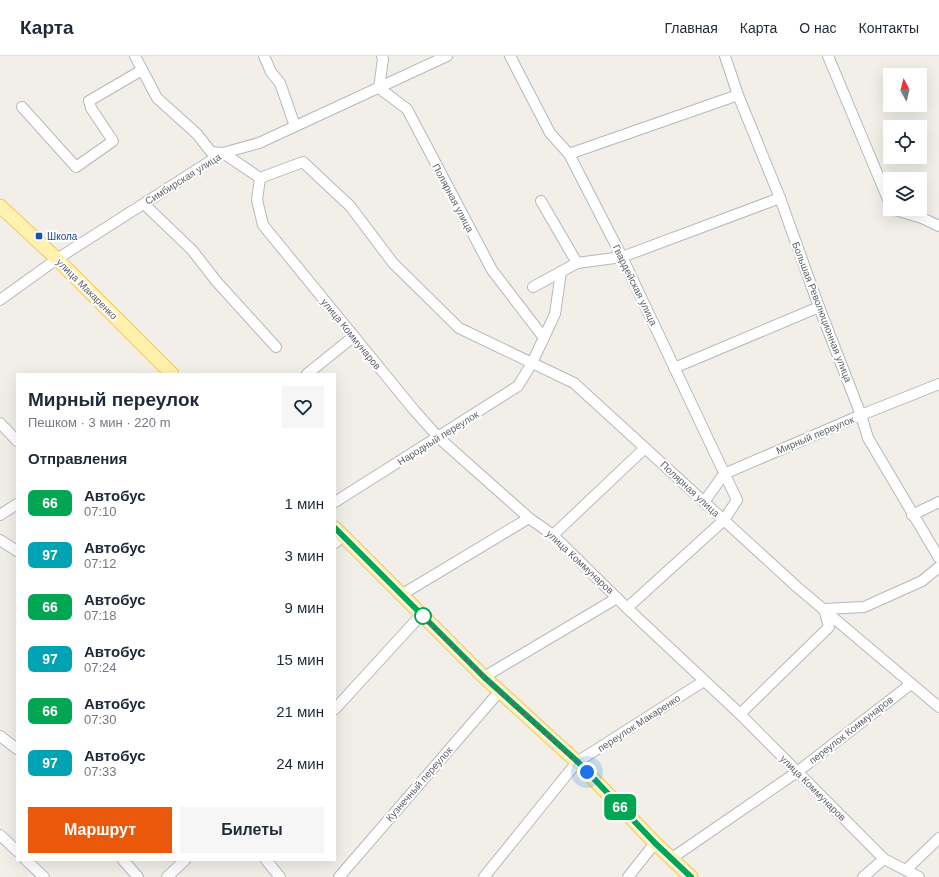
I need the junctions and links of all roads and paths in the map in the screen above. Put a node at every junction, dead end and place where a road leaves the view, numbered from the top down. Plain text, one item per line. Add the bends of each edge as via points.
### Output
1 (135, 56) edge
2 (264, 56) edge
3 (382, 56) edge
4 (447, 56) edge
5 (510, 56) edge
6 (725, 56) edge
7 (828, 56) edge
8 (142, 70) junction
9 (379, 88) junction
10 (738, 95) junction
11 (22, 107) dead end
12 (295, 126) junction
13 (223, 153) junction
14 (569, 154) junction
15 (260, 178) junction
16 (883, 187) edge
17 (780, 198) junction
18 (541, 201) dead end
19 (144, 204) junction
20 (0, 206) edge
21 (915, 216) edge
22 (939, 226) edge
23 (622, 257) junction
24 (57, 259) junction
25 (577, 263) junction
26 (561, 272) junction
27 (533, 287) dead end
28 (0, 300) edge
29 (819, 307) junction
30 (353, 336) junction
31 (544, 338) junction
32 (276, 347) dead end
33 (532, 363) junction
34 (674, 368) junction
35 (171, 373) edge
36 (308, 373) edge
37 (939, 384) edge
38 (862, 415) junction
39 (0, 423) edge
40 (439, 438) junction
41 (16, 440) edge
42 (645, 448) junction
43 (724, 474) junction
44 (336, 501) edge
45 (704, 502) junction
46 (939, 502) edge
47 (16, 505) edge
48 (0, 514) edge
49 (912, 515) junction
50 (529, 518) junction
51 (724, 520) junction
52 (553, 535) junction
53 (337, 536) edge
54 (0, 540) edge
55 (16, 550) edge
56 (939, 558) edge
57 (939, 567) edge
58 (401, 595) junction
59 (617, 598) junction
60 (627, 608) junction
61 (824, 609) junction
62 (421, 615) junction
63 (484, 677) junction
64 (704, 681) junction
65 (912, 684) junction
66 (499, 692) junction
67 (939, 707) edge
68 (336, 708) edge
69 (740, 714) junction
70 (0, 736) edge
71 (16, 748) edge
72 (578, 762) junction
73 (797, 772) junction
74 (0, 835) edge
75 (939, 838) edge
76 (655, 843) junction
77 (16, 848) edge
78 (672, 858) junction
79 (884, 859) junction
80 (27, 861) edge
81 (124, 861) edge
82 (184, 861) edge
83 (267, 861) edge
84 (907, 869) junction
85 (868, 876) edge
86 (44, 877) edge
87 (138, 877) edge
88 (167, 877) edge
89 (280, 877) edge
90 (339, 877) edge
91 (484, 877) edge
92 (628, 877) edge
93 (691, 877) edge
94 (919, 877) edge

1 - 8 street
2 - 12 street via 271,72 280,83
3 - 9 street
4 - 9 street, Симбирская улица
5 - 14 street, Гвардейская улица via 550,133
6 - 10 street, Большая Революционная улица
7 - 16 street
8 - 11 street via 89,101 113,141 76,167
8 - 13 street via 157,98 197,134 211,152
9 - 12 street, Симбирская улица
9 - 31 street, Полярная улица via 407,110 492,270
10 - 14 street
10 - 17 street, Большая Революционная улица
12 - 13 street, Симбирская улица via 259,143
13 - 15 street
13 - 19 street, Симбирская улица
14 - 23 street, Гвардейская улица
15 - 30 street, улица Коммунаров via 257,200 263,225
15 - 33 street, Полярная улица via 303,162 350,206 393,263 459,328
17 - 23 street
17 - 29 street, Большая Революционная улица
18 - 25 street
19 - 24 street, Симбирская улица
19 - 32 street via 192,250 217,282
20 - 24 main road, улица Макаренко
21 - 22 street
23 - 25 street
23 - 34 street, Гвардейская улица
24 - 28 street, Симбирская улица
24 - 35 main road, улица Макаренко
25 - 26 street
26 - 27 street
26 - 31 street, Народный переулок via 555,314
29 - 34 street
29 - 38 street, Большая Революционная улица
30 - 36 street
30 - 40 street, улица Коммунаров
31 - 33 street, Народный переулок
33 - 40 street, Народный переулок via 518,386
33 - 42 street, Полярная улица via 574,383
34 - 43 street, Гвардейская улица
37 - 38 street, Мирный переулок
38 - 43 street, Мирный переулок
38 - 49 street, Большая Революционная улица via 868,438
39 - 41 street
40 - 44 street, Народный переулок
40 - 50 street, улица Коммунаров
42 - 45 street, Полярная улица
42 - 52 street
43 - 45 street
43 - 51 street, Гвардейская улица via 737,500
45 - 51 street, Полярная улица
46 - 49 street
47 - 48 street
49 - 56 street, Большая Революционная улица
50 - 52 street, улица Коммунаров
50 - 58 street
51 - 60 street
51 - 61 street, Полярная улица
52 - 59 street, улица Коммунаров
53 - 58 main road
54 - 55 street
57 - 61 street via 922,582 864,607
58 - 62 main road
59 - 60 street, улица Коммунаров
59 - 63 street
60 - 64 street, улица Коммунаров
61 - 65 street, Полярная улица
61 - 69 street via 829,627
62 - 63 main road
62 - 68 street
63 - 66 main road
64 - 69 street, улица Коммунаров
64 - 72 street, переулок Макаренко
65 - 67 street, Полярная улица
65 - 73 street, переулок Коммунаров
66 - 72 main road
66 - 90 street, Кузнечный переулок
69 - 73 street, улица Коммунаров
70 - 71 street
72 - 76 main road
72 - 91 street, переулок Макаренко
73 - 78 street, переулок Коммунаров
73 - 79 street, улица Коммунаров
74 - 77 street
75 - 84 street
76 - 78 main road
76 - 92 street
78 - 93 main road
79 - 84 street, улица Коммунаров
79 - 85 street
80 - 86 street
81 - 87 street
82 - 88 street
83 - 89 street
84 - 94 street, улица Коммунаров

